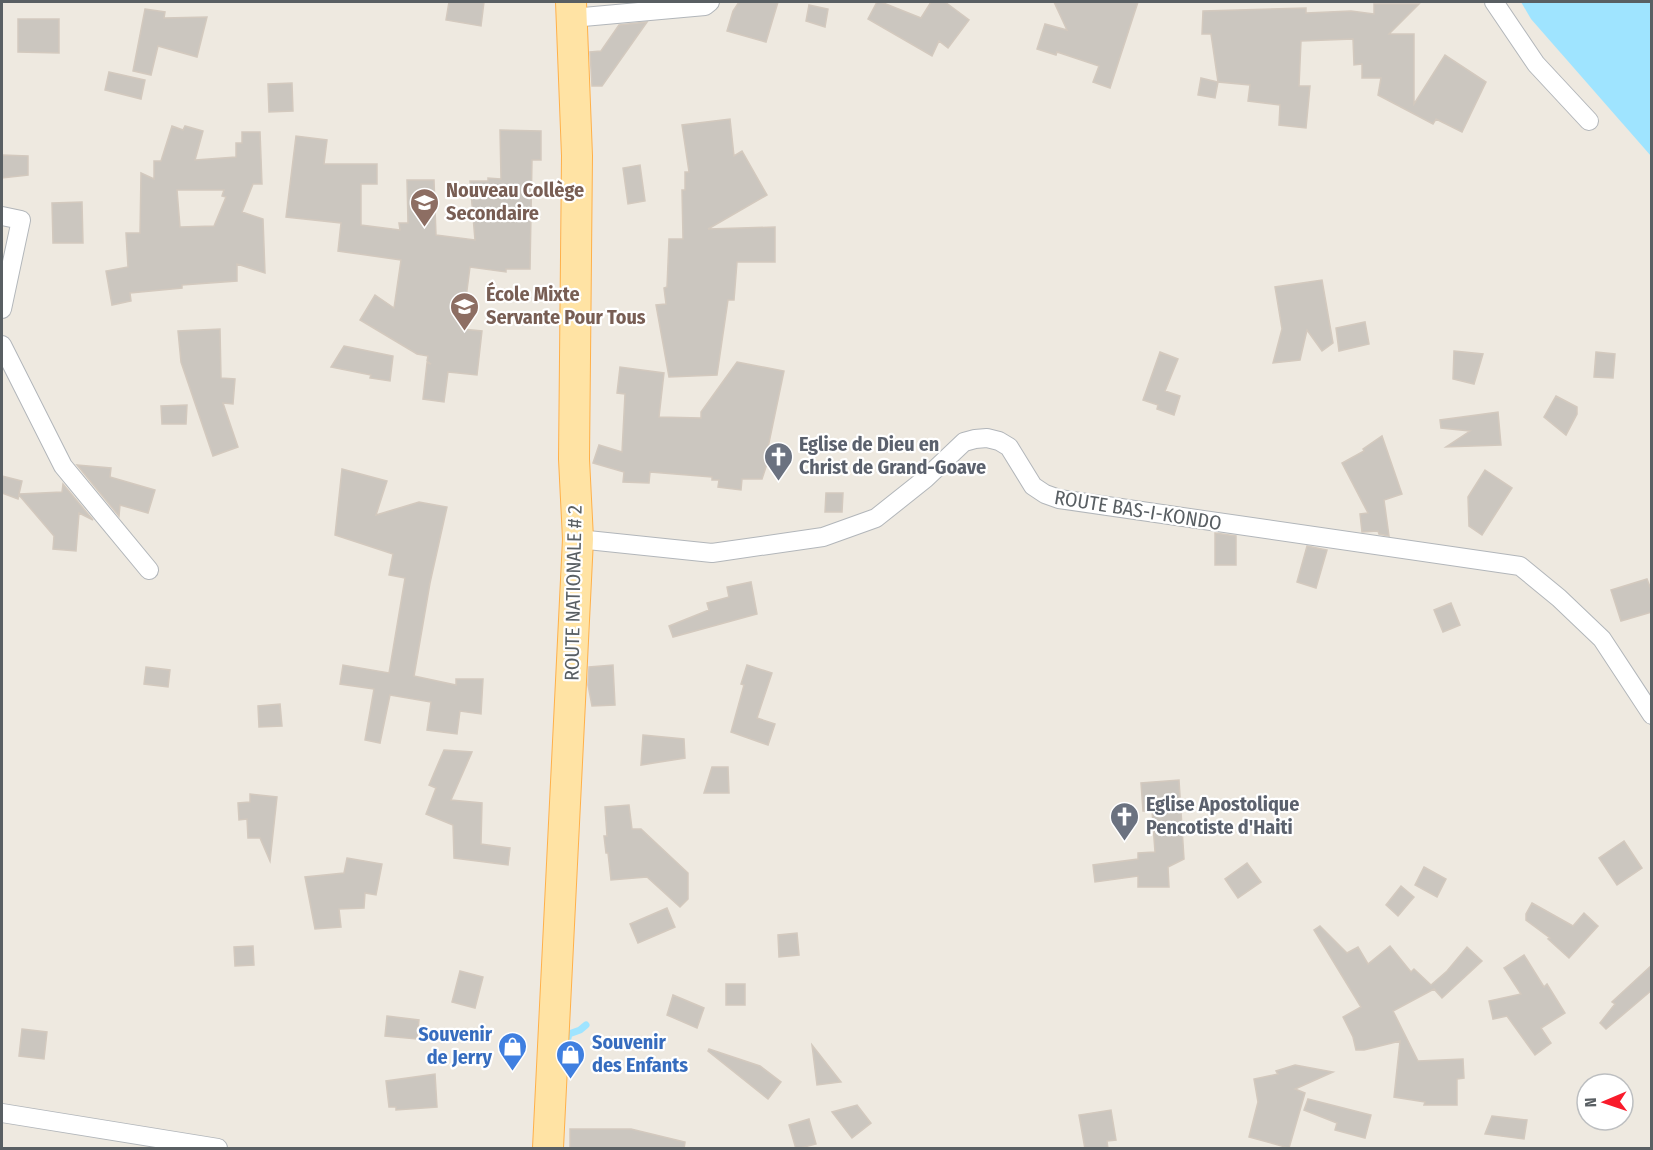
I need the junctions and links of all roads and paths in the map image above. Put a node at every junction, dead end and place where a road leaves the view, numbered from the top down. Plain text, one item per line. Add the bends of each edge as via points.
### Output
1 (711, 2) edge
2 (1494, 2) edge
3 (572, 10) edge
4 (1589, 121) dead end
5 (2, 216) edge
6 (2, 309) edge
7 (2, 345) edge
8 (578, 539) junction
9 (149, 570) dead end
10 (1652, 714) edge
11 (2, 1113) edge
12 (218, 1149) edge
13 (548, 1149) edge

1 - 3 street via 705,6
2 - 4 street via 1536,64
3 - 8 main road, ROUTE NATIONALE # 2 via 577,156 574,459
5 - 6 street via 21,220
7 - 9 street via 63,466
8 - 10 street, ROUTE BAS-I-KONDO via 712,553 823,537 876,519 964,442 987,438 1009,447 1033,486 1059,499 1520,566 1602,639
8 - 13 main road, ROUTE NATIONALE # 2
11 - 12 street

